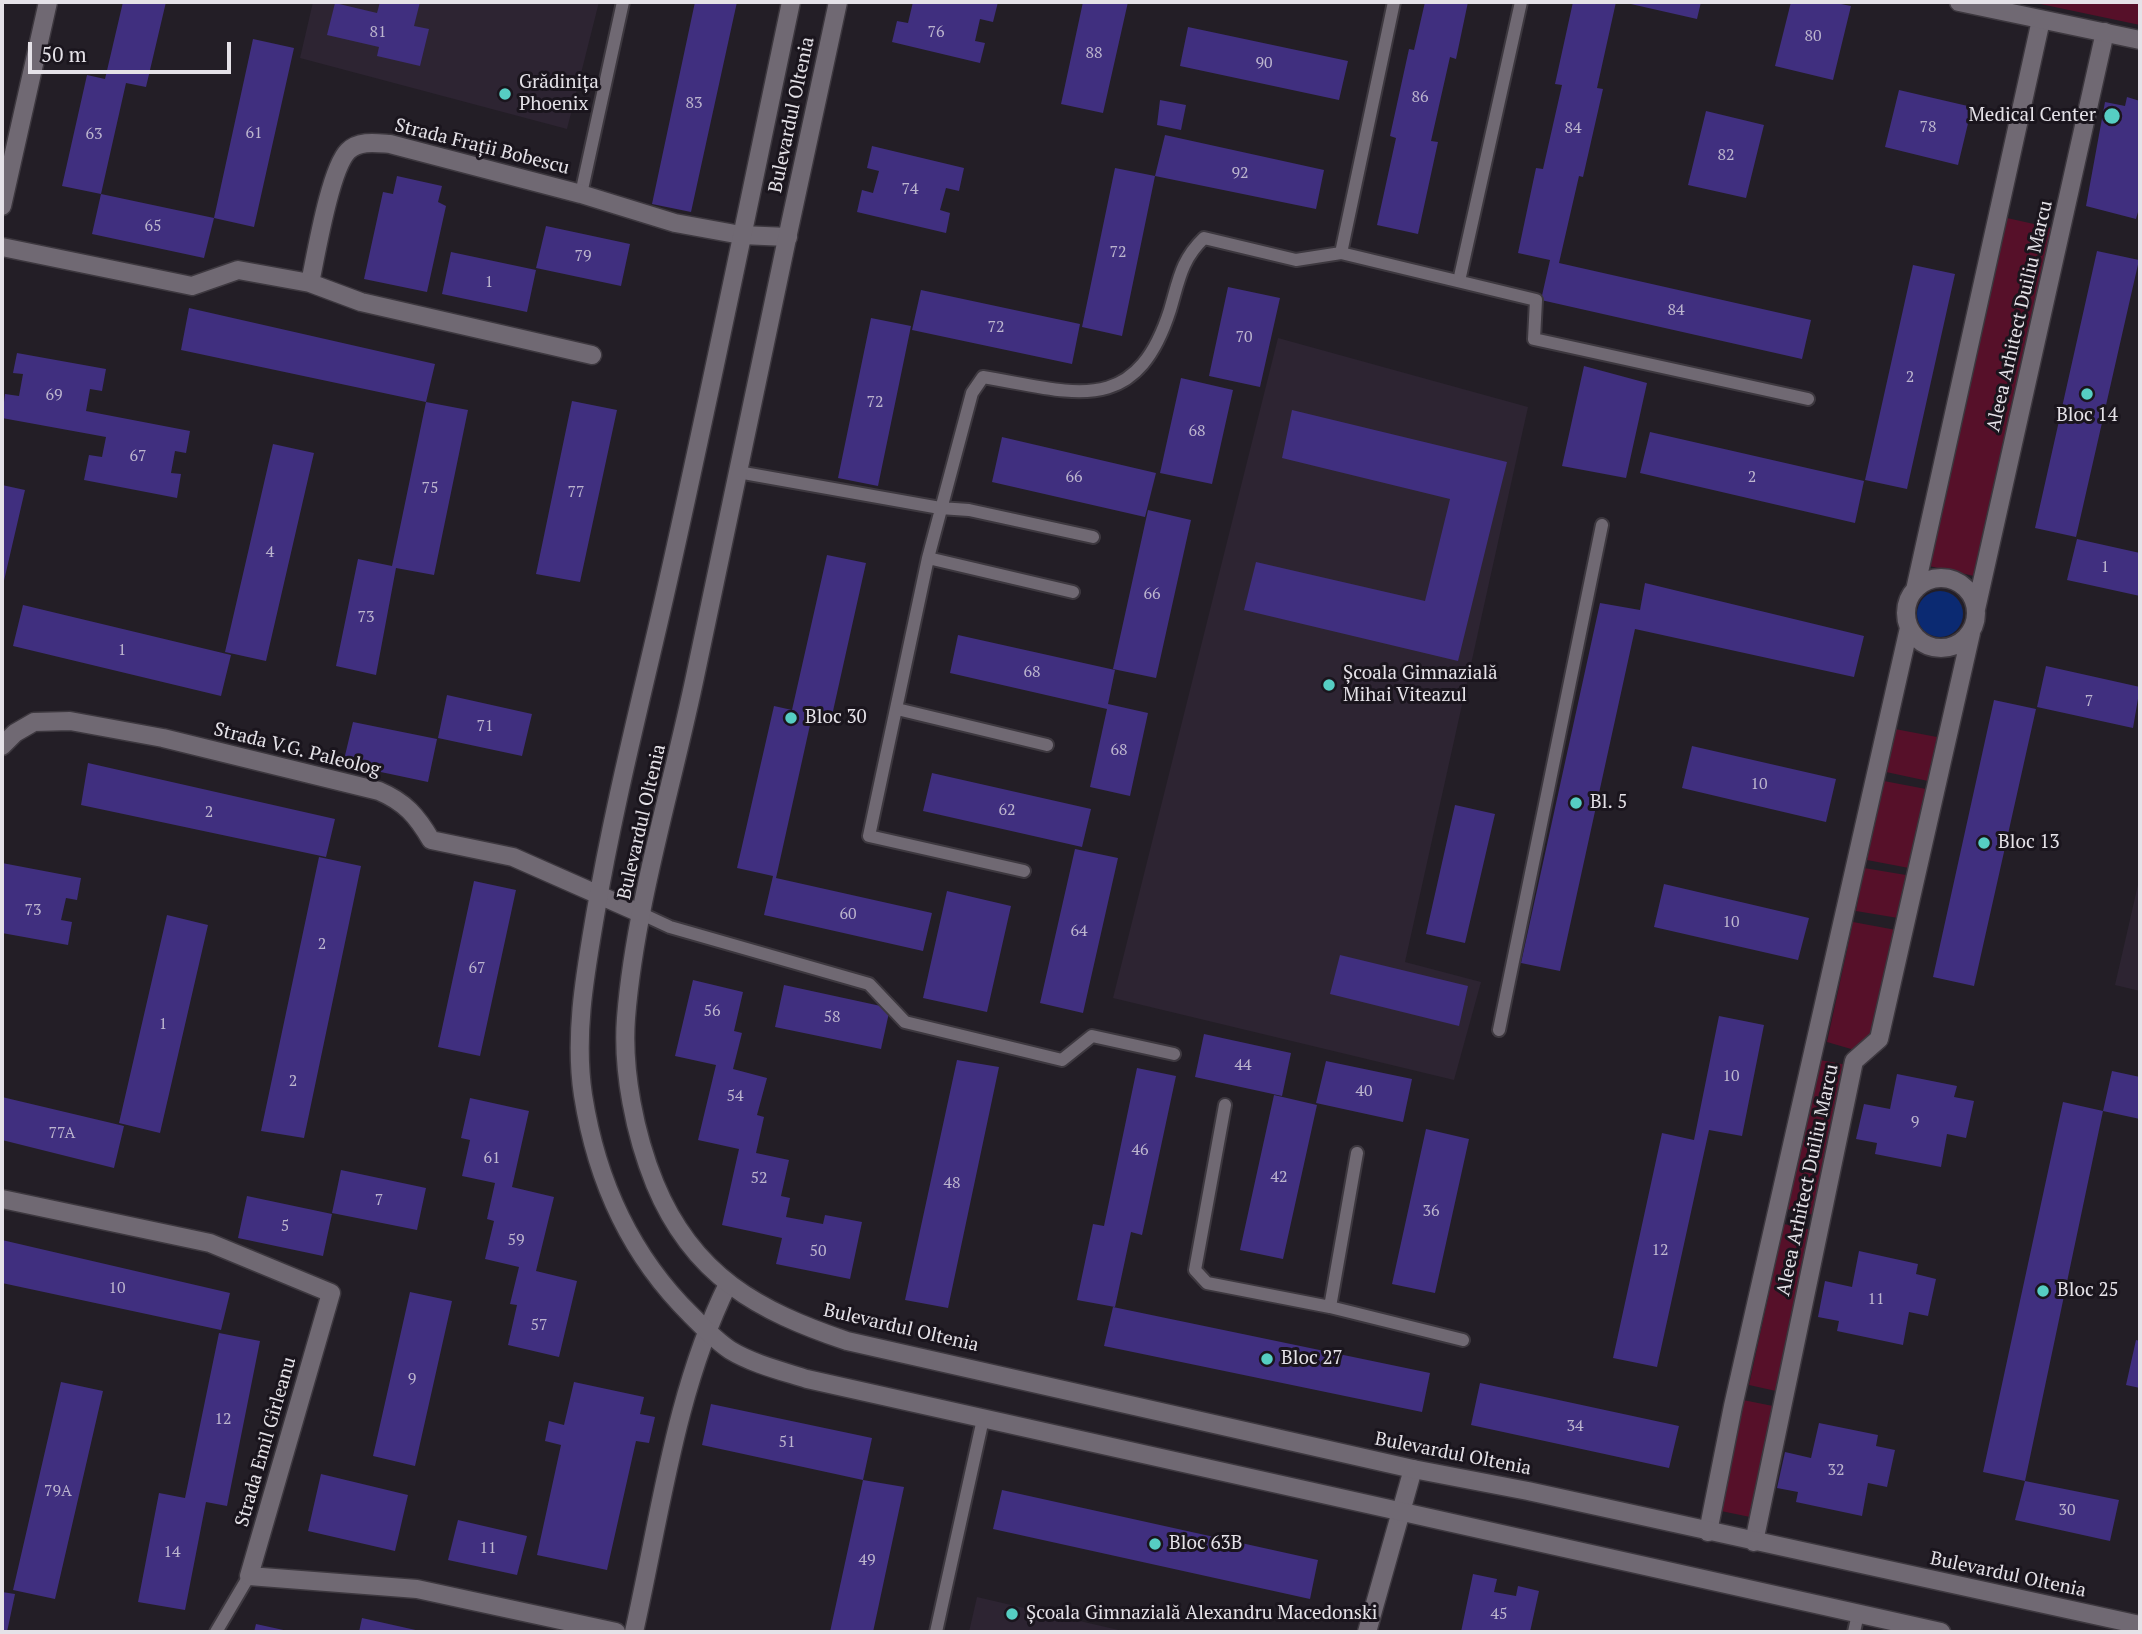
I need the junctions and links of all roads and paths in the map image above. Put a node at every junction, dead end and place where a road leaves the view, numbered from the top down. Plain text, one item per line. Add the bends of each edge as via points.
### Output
1 (48, 2) edge
2 (623, 2) edge
3 (791, 2) edge
4 (838, 2) edge
5 (1394, 2) edge
6 (1521, 2) edge
7 (1959, 2) edge
8 (2041, 20) junction
9 (2105, 32) junction
10 (2140, 40) edge
11 (581, 194) junction
12 (2, 206) edge
13 (741, 235) junction
14 (788, 237) junction
15 (2, 247) edge
16 (1341, 253) junction
17 (1459, 281) junction
18 (310, 283) junction
19 (592, 355) dead end
20 (1808, 399) dead end
21 (738, 472) junction
22 (940, 508) junction
23 (1602, 525) dead end
24 (1093, 537) dead end
25 (928, 558) junction
26 (1915, 590) junction
27 (1073, 592) dead end
28 (1976, 609) junction
29 (1909, 628) junction
30 (1971, 633) junction
31 (897, 709) junction
32 (1047, 745) dead end
33 (2, 746) edge
34 (1024, 871) dead end
35 (599, 893) junction
36 (642, 914) junction
37 (1499, 1030) dead end
38 (1174, 1054) dead end
39 (1225, 1105) dead end
40 (1357, 1153) dead end
41 (2, 1199) edge
42 (728, 1284) junction
43 (1330, 1307) junction
44 (705, 1329) junction
45 (1463, 1340) dead end
46 (983, 1419) junction
47 (1413, 1469) junction
48 (1401, 1512) junction
49 (1708, 1532) junction
50 (1754, 1542) junction
51 (249, 1576) junction
52 (1858, 1614) junction
53 (2140, 1625) edge
54 (216, 1632) edge
55 (616, 1632) edge
56 (634, 1632) edge
57 (936, 1632) edge
58 (1367, 1632) edge
59 (1854, 1632) edge
60 (1941, 1632) edge

1 - 12 street
2 - 11 lane
3 - 13 street, Bulevardul Oltenia
4 - 14 street, Bulevardul Oltenia
5 - 16 lane
6 - 17 lane
7 - 8 street
8 - 9 street
8 - 26 street, Aleea Arhitect Duiliu Marcu
9 - 10 street
9 - 28 street, Aleea Arhitect Duiliu Marcu
11 - 13 street, Strada Frații Bobescu via 675,223
11 - 18 street, Strada Frații Bobescu via 390,144 366,142 348,150 335,175
13 - 14 street
13 - 35 street, Bulevardul Oltenia via 710,399
14 - 21 street, Bulevardul Oltenia
15 - 18 street via 192,286 237,270
16 - 17 lane
16 - 22 lane via 1296,260 1204,238 1187,254 1159,341 1132,377 1110,388 1080,393 983,377 972,393
17 - 20 lane via 1536,300 1534,340
18 - 19 street via 361,302
21 - 22 lane
21 - 36 street, Bulevardul Oltenia
22 - 24 lane
22 - 25 lane
23 - 37 lane
25 - 27 lane
25 - 31 lane
26 - 28 street via 1935,579 1955,581 1973,598
26 - 29 street, Aleea Arhitect Duiliu Marcu via 1906,611
28 - 30 street, Aleea Arhitect Duiliu Marcu
29 - 30 street via 1921,643 1940,649 1960,643
29 - 49 street, Aleea Arhitect Duiliu Marcu
30 - 50 street, Aleea Arhitect Duiliu Marcu via 1879,1039 1854,1061
31 - 32 lane
31 - 34 lane via 869,836
33 - 35 street, Strada V.G. Paleolog via 34,722 70,721 163,738 379,791 416,814 431,840 513,857
35 - 36 street, Strada V.G. Paleolog
35 - 44 street, Bulevardul Oltenia via 582,995 580,1047 590,1129 613,1204 627,1232 672,1296
36 - 38 lane via 670,927 869,984 905,1022 1062,1060 1092,1036
36 - 42 street, Bulevardul Oltenia via 626,1020 632,1096 656,1184 680,1230
39 - 43 lane via 1195,1270 1207,1283
40 - 43 lane
41 - 51 street, Strada Emil Gîrleanu via 210,1243 331,1293
42 - 44 street
42 - 47 street, Bulevardul Oltenia via 766,1309 847,1341
43 - 45 lane
44 - 46 street, Bulevardul Oltenia via 730,1350 765,1366
44 - 56 street via 688,1383
46 - 48 street, Bulevardul Oltenia
46 - 57 lane
47 - 48 street
47 - 49 street, Bulevardul Oltenia
48 - 52 street, Bulevardul Oltenia
48 - 58 street
49 - 50 street, Bulevardul Oltenia
50 - 53 street, Bulevardul Oltenia
51 - 54 lane
51 - 55 street via 417,1589
52 - 59 lane
52 - 60 street, Bulevardul Oltenia

